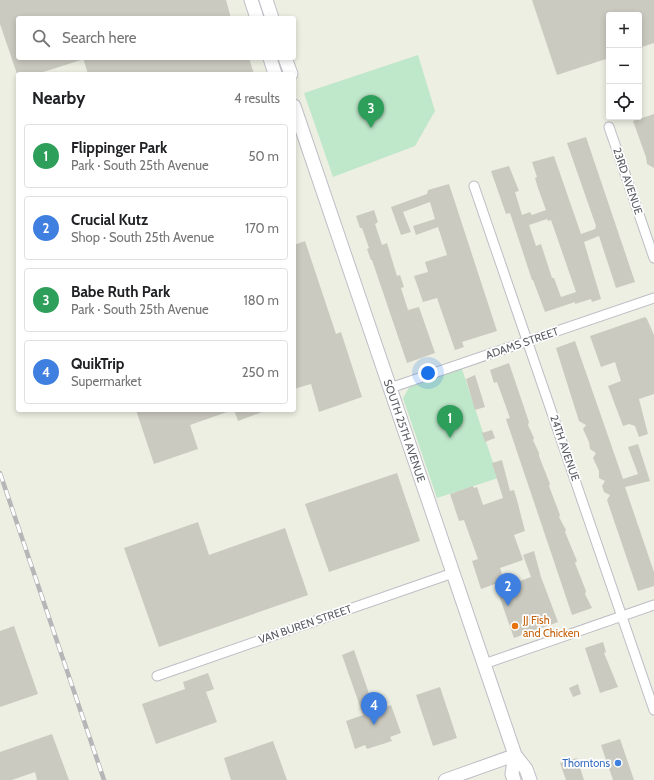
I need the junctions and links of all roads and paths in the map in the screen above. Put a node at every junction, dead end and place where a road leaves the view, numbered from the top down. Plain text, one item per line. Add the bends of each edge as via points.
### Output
1 (251, 0) edge
2 (266, 0) edge
3 (256, 16) edge
4 (271, 16) edge
5 (271, 60) edge
6 (286, 60) edge
7 (275, 72) edge
8 (290, 72) edge
9 (296, 112) edge
10 (609, 127) dead end
11 (474, 186) dead end
12 (654, 258) edge
13 (654, 298) edge
14 (528, 341) junction
15 (390, 388) junction
16 (453, 573) junction
17 (654, 605) edge
18 (623, 616) junction
19 (484, 664) junction
20 (157, 676) dead end
21 (654, 710) edge
22 (515, 755) junction
23 (444, 780) edge
24 (514, 780) edge
25 (530, 780) edge

1 - 3 main road
2 - 4 main road
5 - 7 main road
6 - 8 main road
9 - 15 main road, SOUTH 25TH AVENUE
10 - 12 street, 23RD AVENUE
11 - 14 street, 24TH AVENUE
13 - 14 street, ADAMS STREET
14 - 15 street, ADAMS STREET
14 - 18 street, 24TH AVENUE
15 - 16 main road, SOUTH 25TH AVENUE
16 - 19 main road, SOUTH 25TH AVENUE
16 - 20 street, VAN BUREN STREET
17 - 18 street
18 - 19 street
18 - 21 street, 24TH AVENUE
19 - 22 main road, SOUTH 25TH AVENUE
22 - 23 street
22 - 24 main road, SOUTH 25TH AVENUE via 512,774
22 - 25 main road, SOUTH 25TH AVENUE

